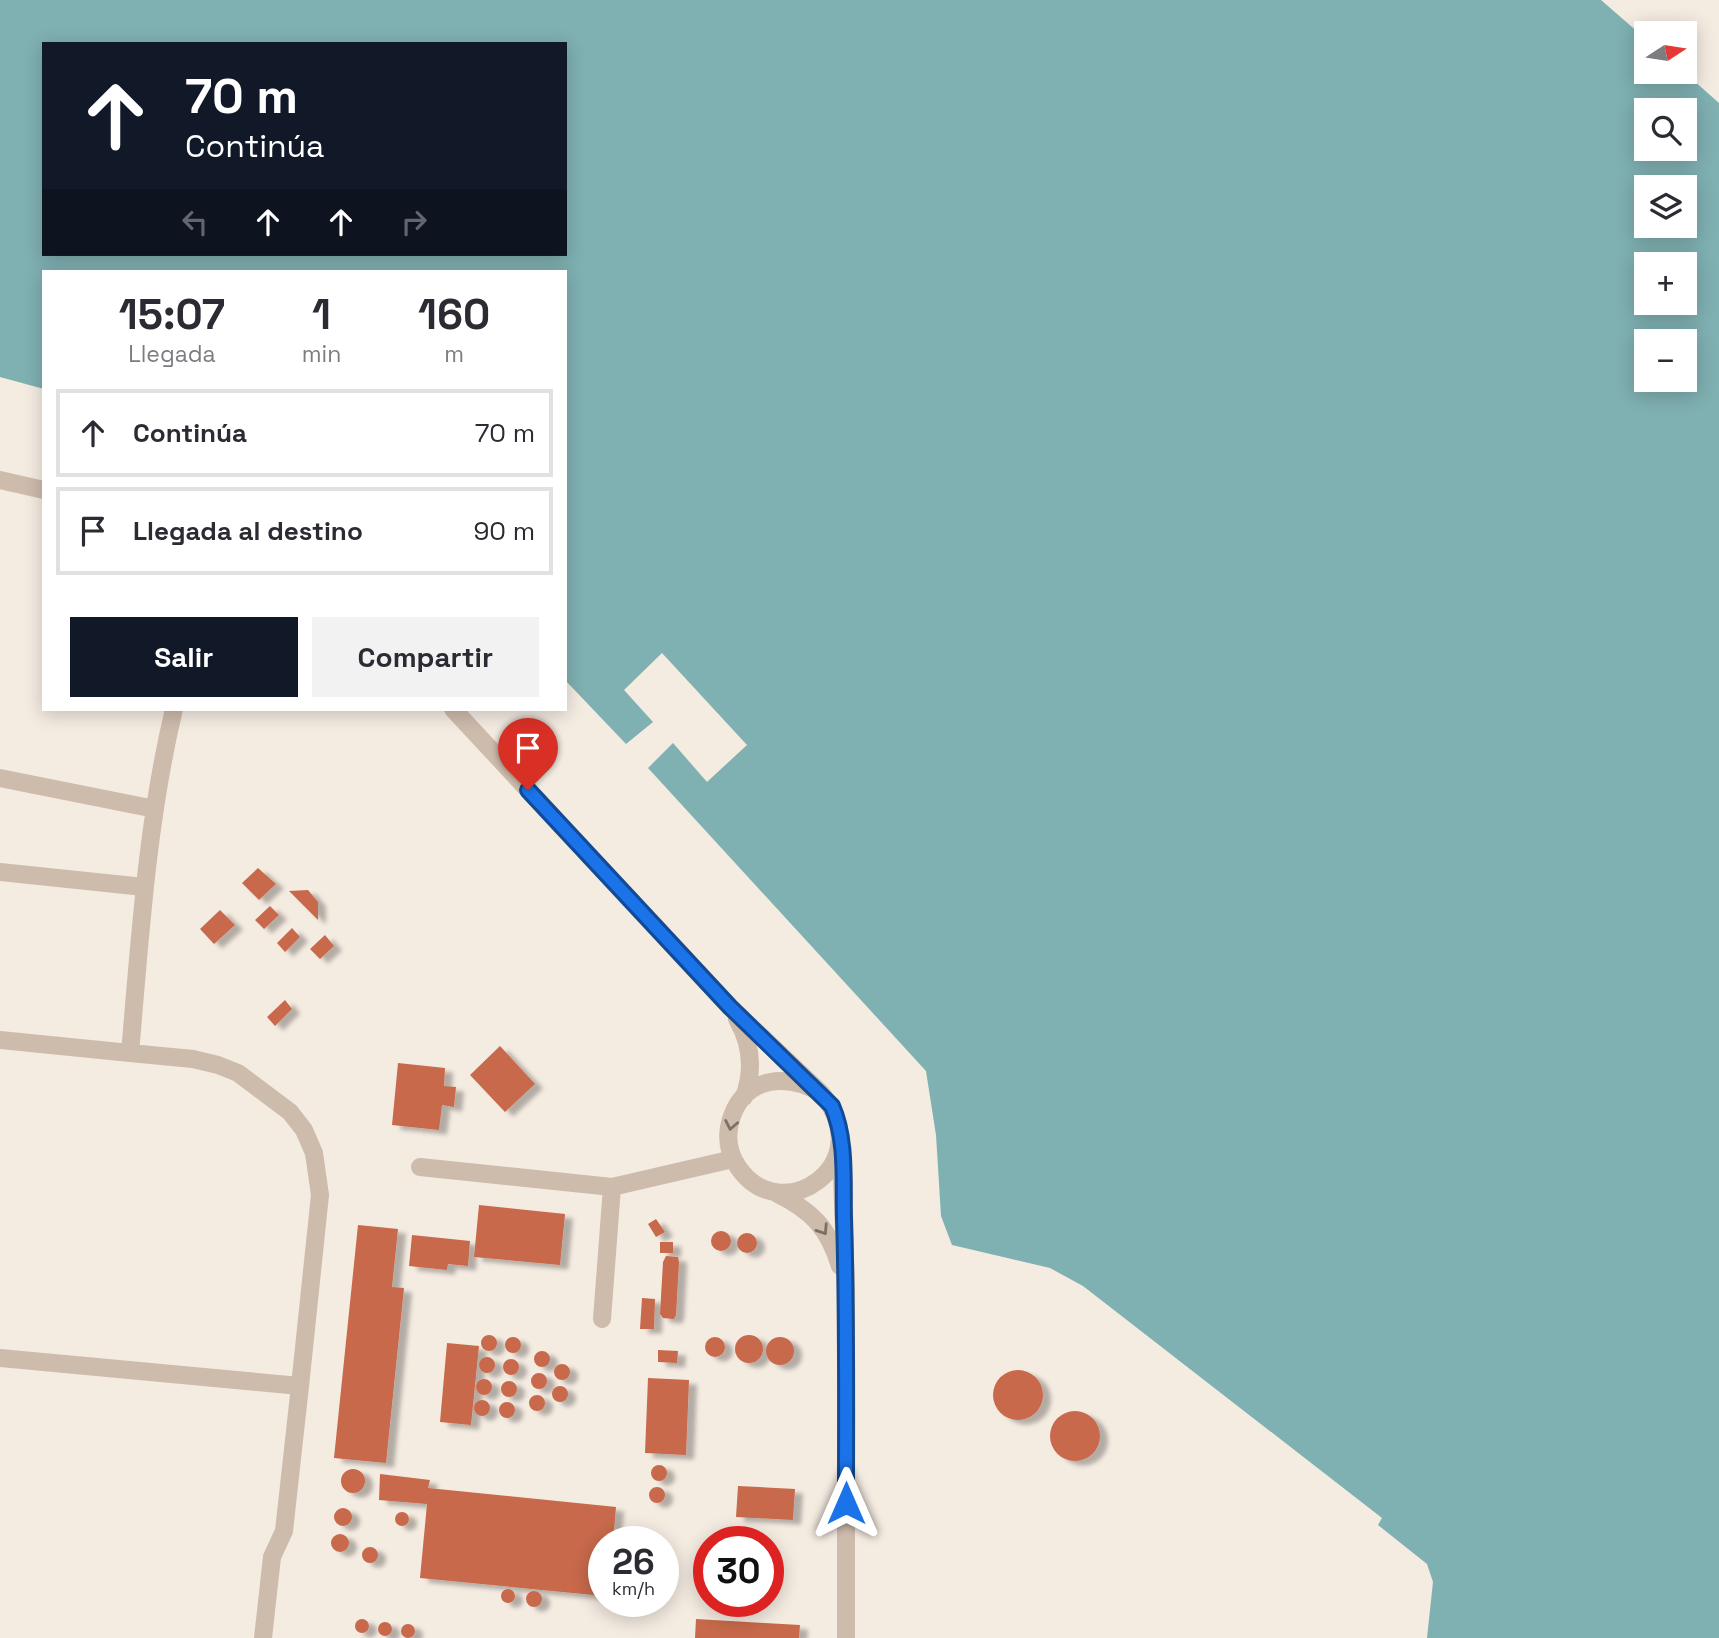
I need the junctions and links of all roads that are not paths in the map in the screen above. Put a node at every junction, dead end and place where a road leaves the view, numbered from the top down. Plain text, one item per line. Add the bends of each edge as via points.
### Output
1 (0, 480) edge
2 (42, 490) edge
3 (174, 711) edge
4 (455, 711) edge
5 (0, 778) edge
6 (155, 809) junction
7 (0, 872) edge
8 (144, 887) junction
9 (730, 1007) junction
10 (0, 1040) edge
11 (130, 1053) junction
12 (821, 1093) junction
13 (744, 1097) junction
14 (841, 1139) junction
15 (733, 1159) junction
16 (420, 1167) dead end
17 (612, 1187) junction
18 (776, 1192) junction
19 (846, 1287) junction
20 (602, 1319) dead end
21 (0, 1358) edge
22 (300, 1386) junction
23 (263, 1638) edge
24 (846, 1638) edge

1 - 2 street
3 - 6 street
4 - 9 street
5 - 6 street
6 - 8 street
7 - 8 street
8 - 11 street
9 - 12 street
9 - 13 street via 744,1030 751,1064
10 - 11 street
11 - 22 street via 193,1059 238,1073 290,1112 304,1130 314,1153 320,1195
12 - 13 street via 790,1080 757,1086
12 - 14 street via 839,1122
13 -> 15 street via 729,1126
14 - 18 street via 827,1174 794,1192
14 - 19 street
15 - 17 street
15 - 18 street via 743,1175
16 - 17 street
17 - 20 street
18 -> 19 street via 816,1219 835,1252
19 - 24 street
21 - 22 street
22 - 23 street via 284,1531 272,1557

